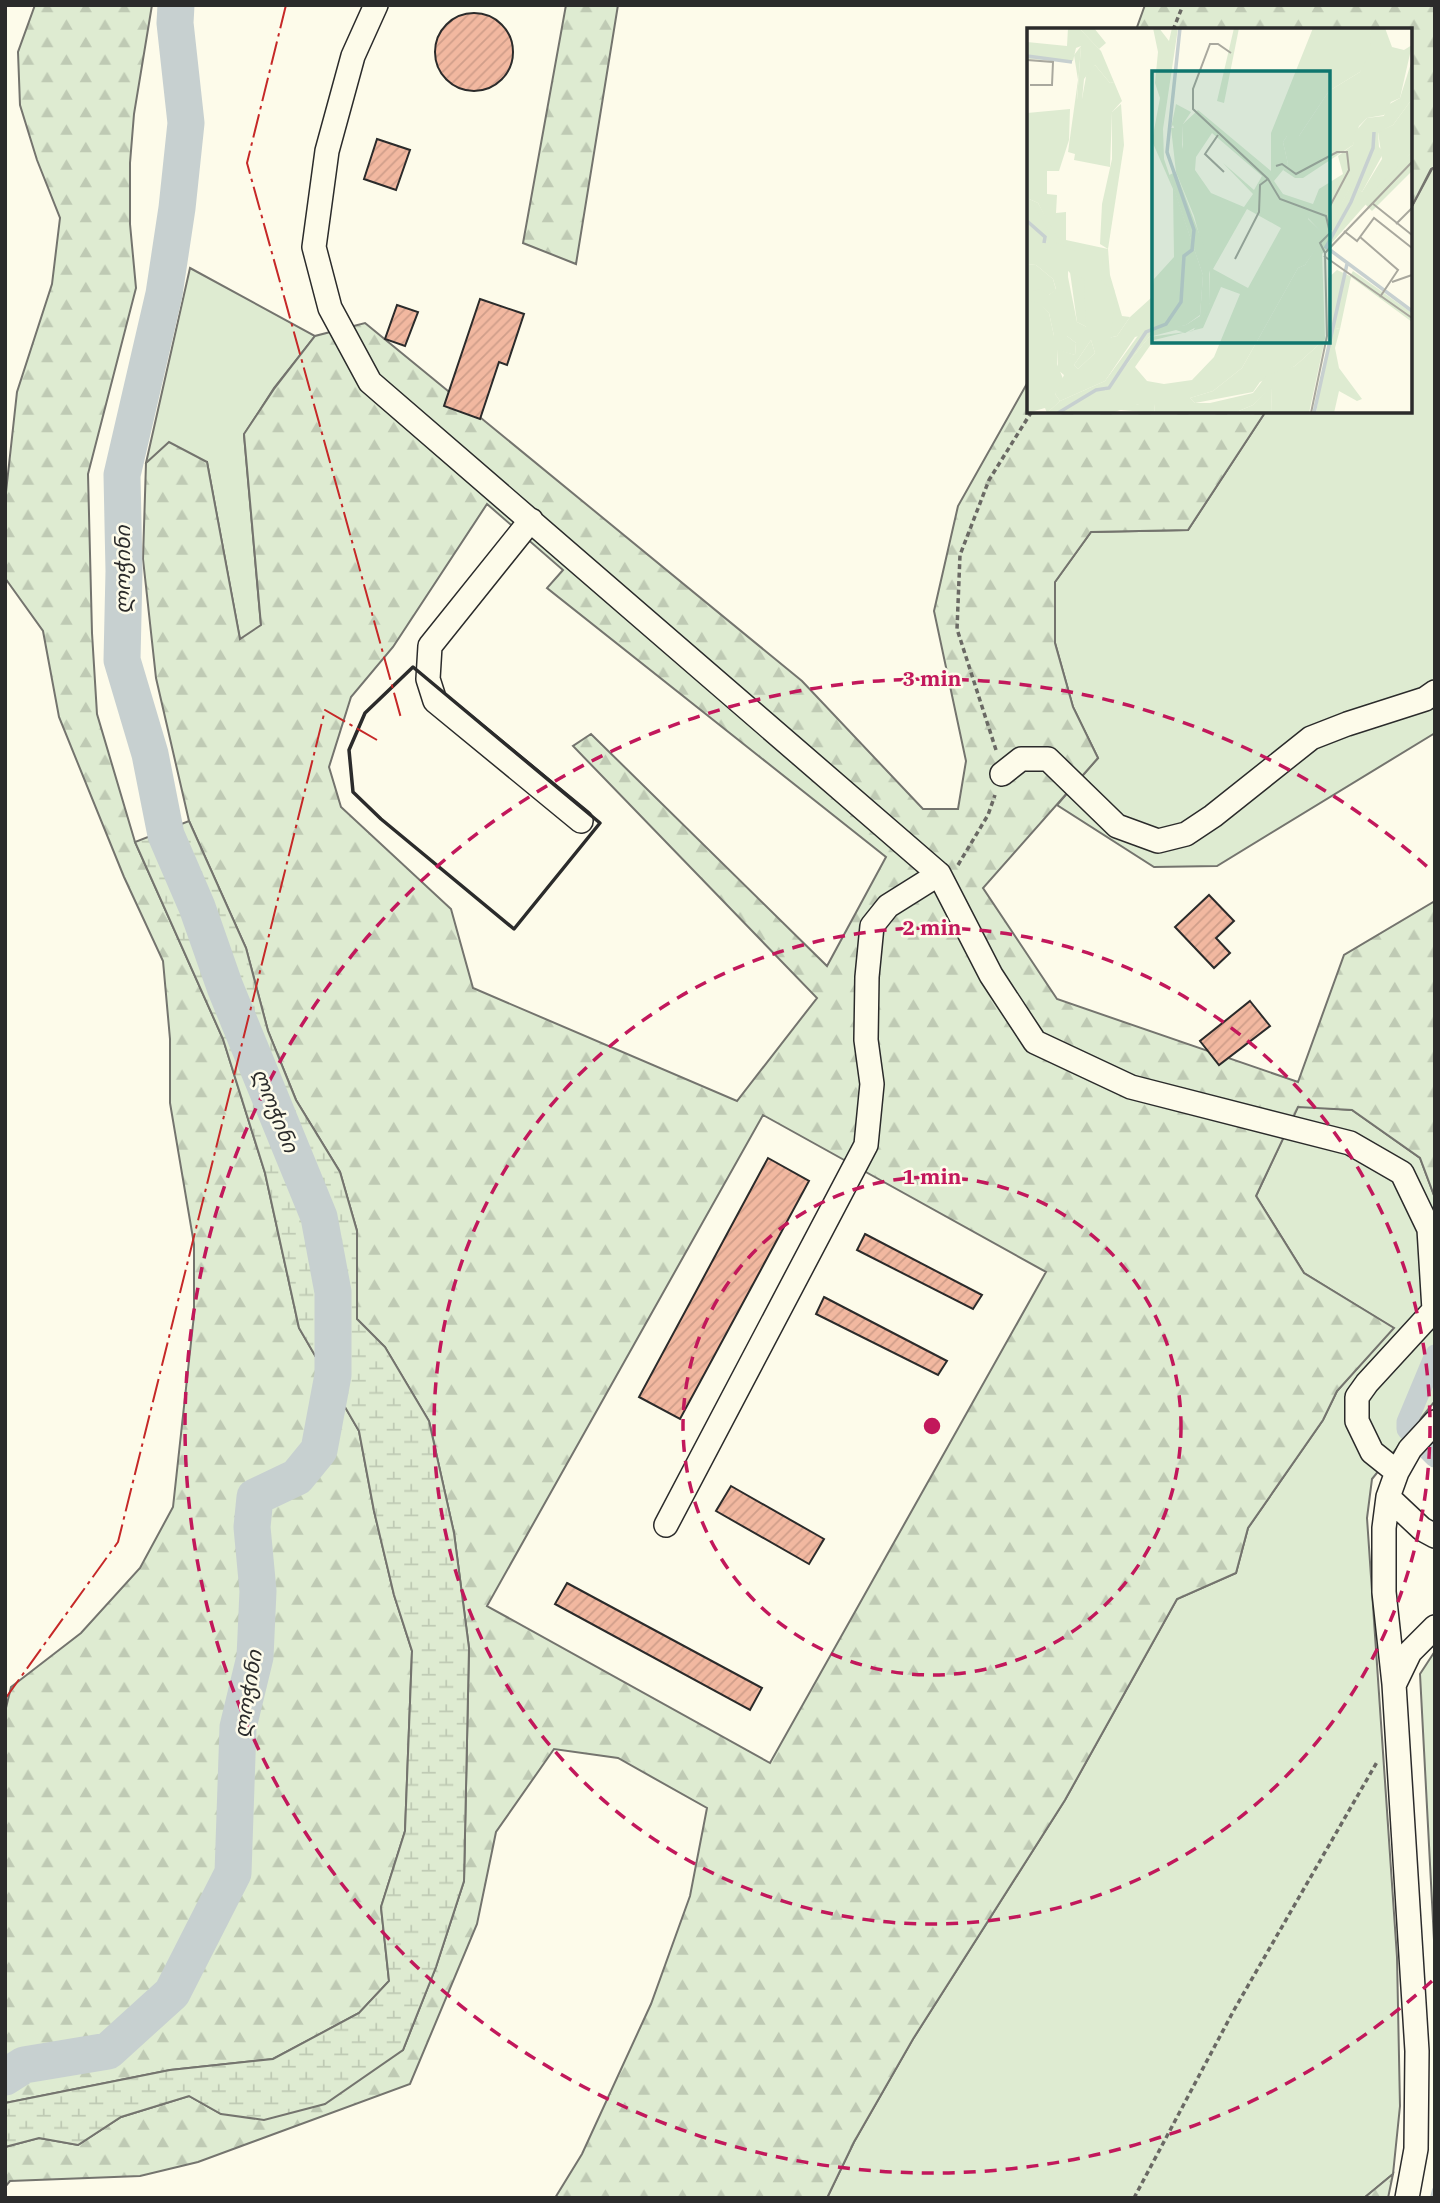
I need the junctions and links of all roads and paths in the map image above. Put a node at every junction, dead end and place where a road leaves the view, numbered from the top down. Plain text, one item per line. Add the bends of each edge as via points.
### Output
1 (376, 5) edge
2 (1183, 5) edge
3 (1174, 28) edge
4 (1031, 413) edge
5 (531, 520) junction
6 (1435, 692) edge
7 (1002, 774) junction
8 (581, 821) dead end
9 (939, 874) junction
10 (1435, 1310) edge
11 (1435, 1422) edge
12 (1397, 1472) junction
13 (1388, 1497) junction
14 (666, 1525) dead end
15 (1435, 1536) edge
16 (1435, 1627) edge
17 (1394, 1684) junction
18 (1377, 1761) dead end
19 (1134, 2198) edge
20 (1407, 2198) edge

1 - 5 street via 353,56 327,151 314,247 330,308 370,382
2 - 3 path
4 - 7 path via 989,480 960,555 957,629
5 - 8 street via 430,646 428,679 435,701
5 - 9 street
6 - 7 street via 1311,738 1213,816 1186,834 1158,841 1117,825 1048,759 1021,759
7 - 9 path via 988,815 955,871
9 - 10 street via 991,975 1035,1042 1131,1087 1350,1143 1402,1173 1429,1229
9 - 14 street via 888,906 872,926 866,977 866,1040 872,1084 866,1145
10 - 12 street via 1357,1397 1357,1421 1372,1452
11 - 12 street via 1410,1449
12 - 13 street
13 - 15 street
13 - 17 street via 1384,1592
16 - 17 street via 1410,1652
17 - 20 street via 1417,2052 1416,2149
18 - 19 path via 1234,2010

